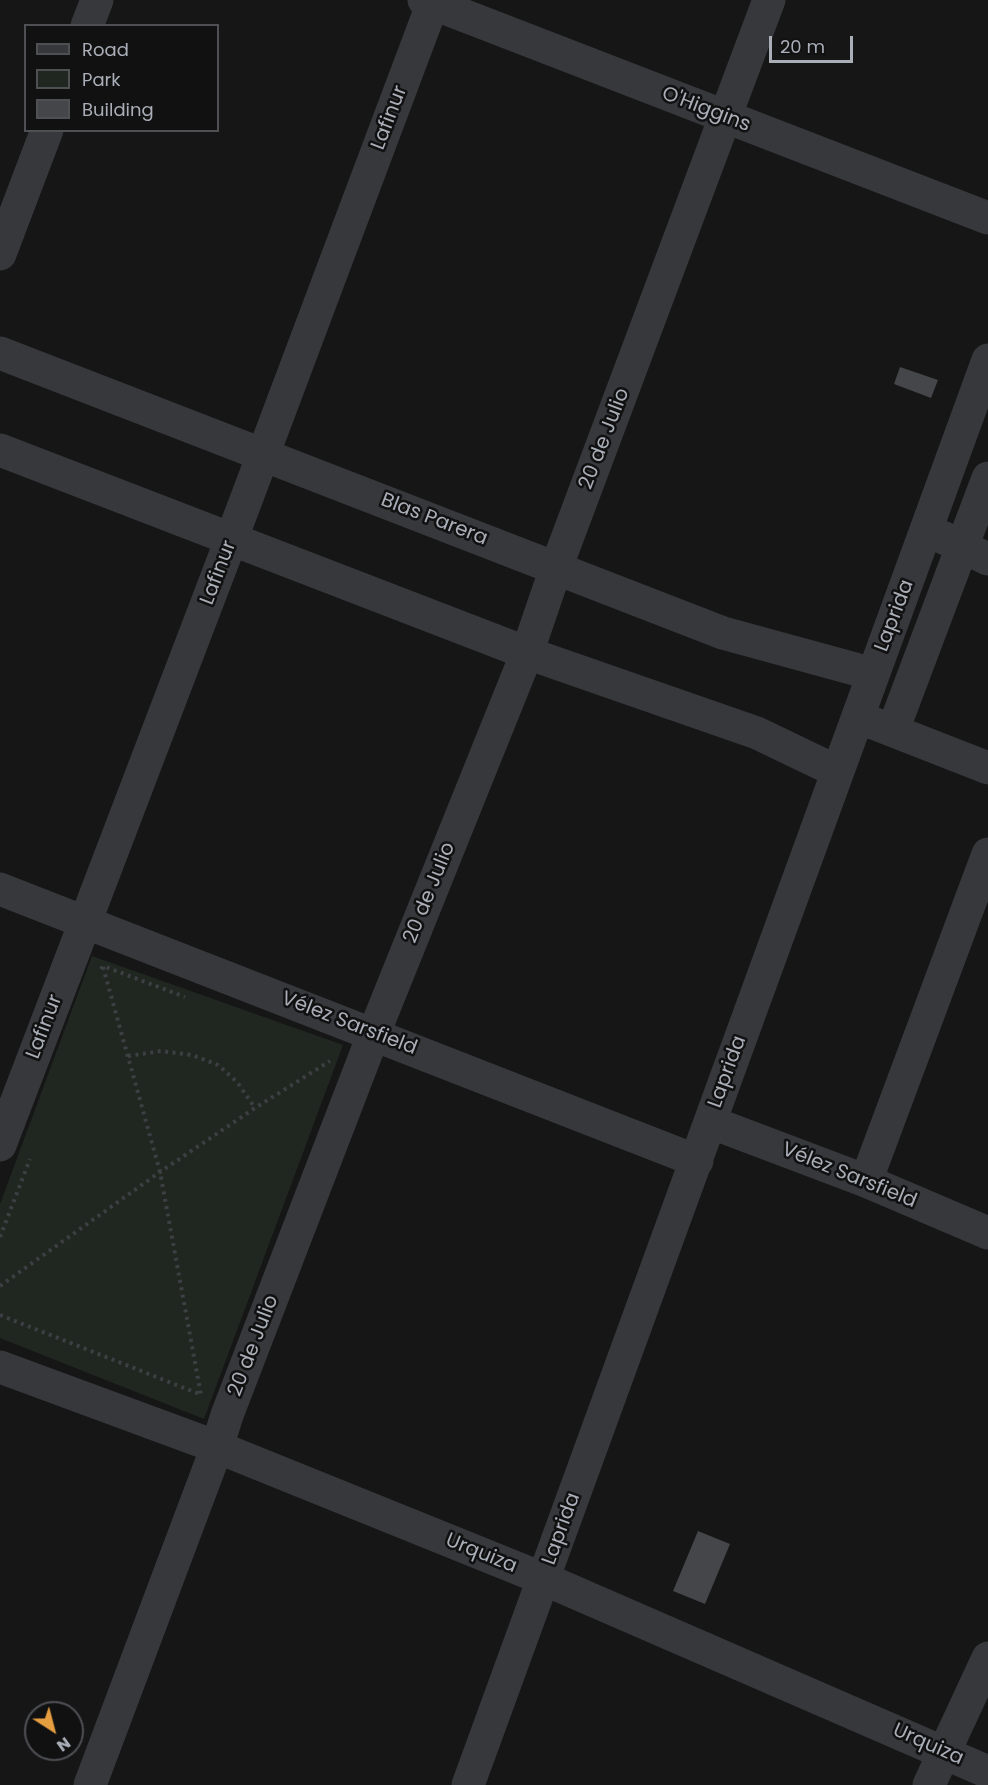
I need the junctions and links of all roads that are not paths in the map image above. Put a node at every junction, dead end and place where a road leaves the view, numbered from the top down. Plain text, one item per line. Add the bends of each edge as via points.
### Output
1 (97, 0) edge
2 (769, 0) edge
3 (431, 1) edge
4 (88, 24) edge
5 (725, 118) junction
6 (46, 132) edge
7 (988, 218) edge
8 (0, 254) edge
9 (0, 353) edge
10 (988, 360) edge
11 (981, 404) edge
12 (0, 450) edge
13 (263, 454) junction
14 (988, 478) edge
15 (927, 530) junction
16 (231, 540) junction
17 (975, 553) edge
18 (556, 568) junction
19 (527, 653) junction
20 (873, 674) junction
21 (857, 719) junction
22 (893, 730) junction
23 (988, 768) edge
24 (836, 771) junction
25 (988, 854) edge
26 (0, 889) edge
27 (99, 927) junction
28 (374, 1033) junction
29 (710, 1122) junction
30 (0, 1145) edge
31 (697, 1161) junction
32 (866, 1181) junction
33 (986, 1226) edge
34 (0, 1367) edge
35 (217, 1447) junction
36 (544, 1579) junction
37 (988, 1659) edge
38 (945, 1752) junction
39 (988, 1772) edge
40 (90, 1785) edge
41 (468, 1785) edge
42 (929, 1785) edge

1 - 4 street
2 - 5 street, 20 de Julio
3 - 5 street, O'Higgins
3 - 13 street, Lafinur
5 - 7 street, O'Higgins
5 - 18 street, 20 de Julio
6 - 8 street
9 - 13 street, Blas Parera
10 - 11 street, Laprida
11 - 15 street, Laprida
12 - 16 street
13 - 16 street, Lafinur
13 - 18 street, Blas Parera
14 - 17 street
15 - 17 street
15 - 20 street, Laprida
16 - 19 street
16 - 27 street, Lafinur
17 - 22 street
18 - 19 street, 20 de Julio
18 - 20 street, Blas Parera via 723,633
19 - 24 street via 757,733
19 - 28 street, 20 de Julio
20 - 21 street, Laprida
21 - 22 street
21 - 24 street, Laprida
22 - 23 street
24 - 29 street, Laprida
25 - 32 street
26 - 27 street, Vélez Sarsfield
27 - 28 street, Vélez Sarsfield
27 - 30 street, Lafinur
28 - 31 street, Vélez Sarsfield
28 - 35 street, 20 de Julio
29 - 31 street, Laprida
29 - 32 street, Vélez Sarsfield
31 - 36 street, Laprida
32 - 33 street, Vélez Sarsfield
34 - 35 street, Urquiza
35 - 36 street, Urquiza
35 - 40 street, 20 de Julio
36 - 38 street, Urquiza
36 - 41 street, Laprida
37 - 38 street
38 - 39 street, Urquiza
38 - 42 street

